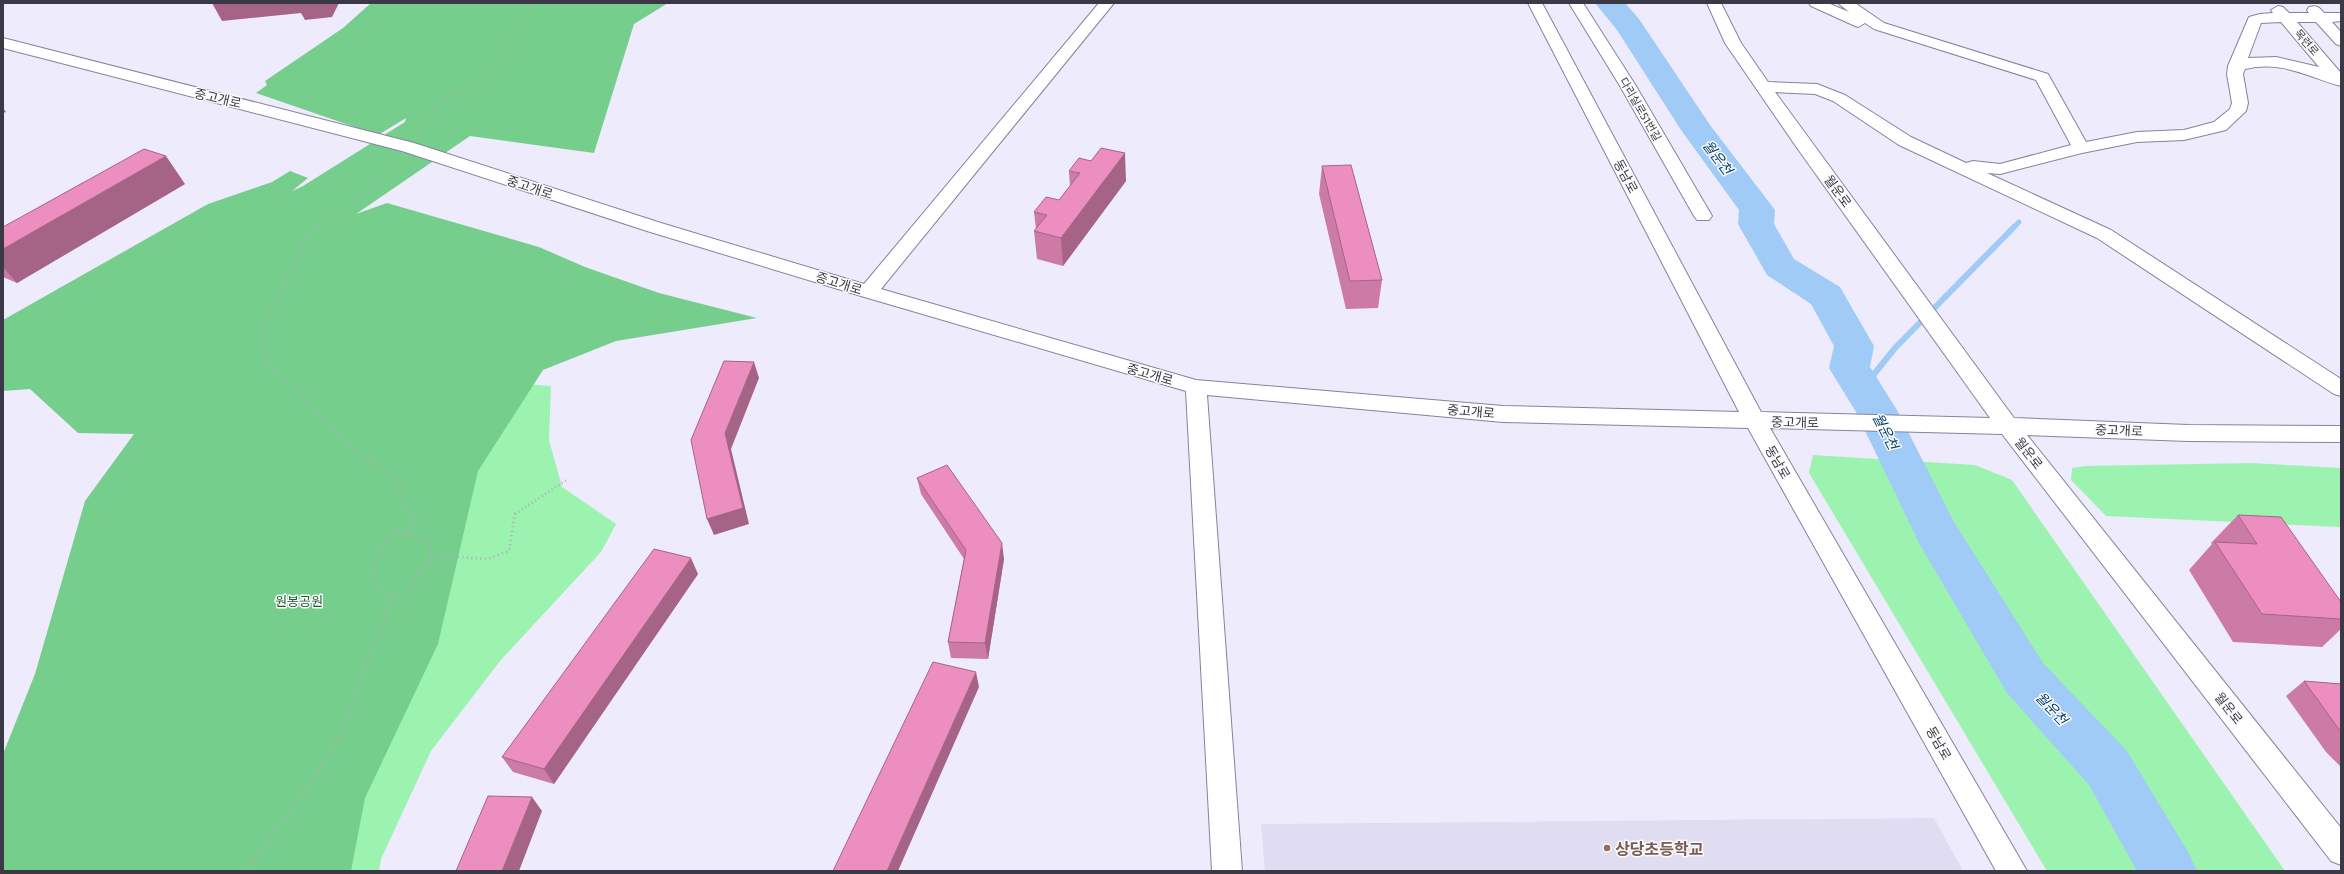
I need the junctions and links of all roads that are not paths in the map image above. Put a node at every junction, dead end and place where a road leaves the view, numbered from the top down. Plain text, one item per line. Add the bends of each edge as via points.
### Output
1 (1107, 3) edge
2 (1535, 3) edge
3 (1576, 3) edge
4 (1714, 3) edge
5 (1816, 3) edge
6 (1845, 3) edge
7 (2273, 3) edge
8 (2308, 3) edge
9 (2341, 16) edge
10 (2284, 17) junction
11 (2320, 17) junction
12 (1859, 22) dead end
13 (2341, 41) edge
14 (3, 43) edge
15 (2236, 66) junction
16 (2341, 82) edge
17 (1764, 87) junction
18 (2081, 148) junction
19 (1958, 164) junction
20 (1703, 216) dead end
21 (868, 292) junction
22 (1196, 387) junction
23 (2341, 389) edge
24 (1755, 421) junction
25 (2008, 426) junction
26 (2341, 434) edge
27 (2341, 851) edge
28 (1227, 871) edge
29 (2012, 871) edge

1 - 21 street
2 - 24 street, 동남로
3 - 20 street, 다리실로51번길 via 1628,86
4 - 17 street, 월운로 via 1733,43
5 - 12 street
6 - 18 street via 1879,26 2042,77
7 - 10 street, 목련로
8 - 11 street
9 - 11 street
10 - 11 street
10 - 15 street via 2254,20
10 - 16 street, 목련로
11 - 13 street
14 - 21 street, 중고개로 via 408,147 654,227
15 - 16 street via 2259,60 2277,62 2313,70
15 - 18 street via 2235,84 2240,103 2238,111 2220,126 2184,135 2137,137
17 - 19 street via 1816,89 1840,98 1905,141
17 - 25 street, 월운로
18 - 19 street via 2000,169
19 - 23 street via 2104,234
21 - 22 street, 중고개로
22 - 24 street, 중고개로 via 1503,414
22 - 28 street
24 - 25 street, 중고개로
24 - 29 street, 동남로
25 - 26 street, 중고개로 via 2188,433
25 - 27 street, 월운로

